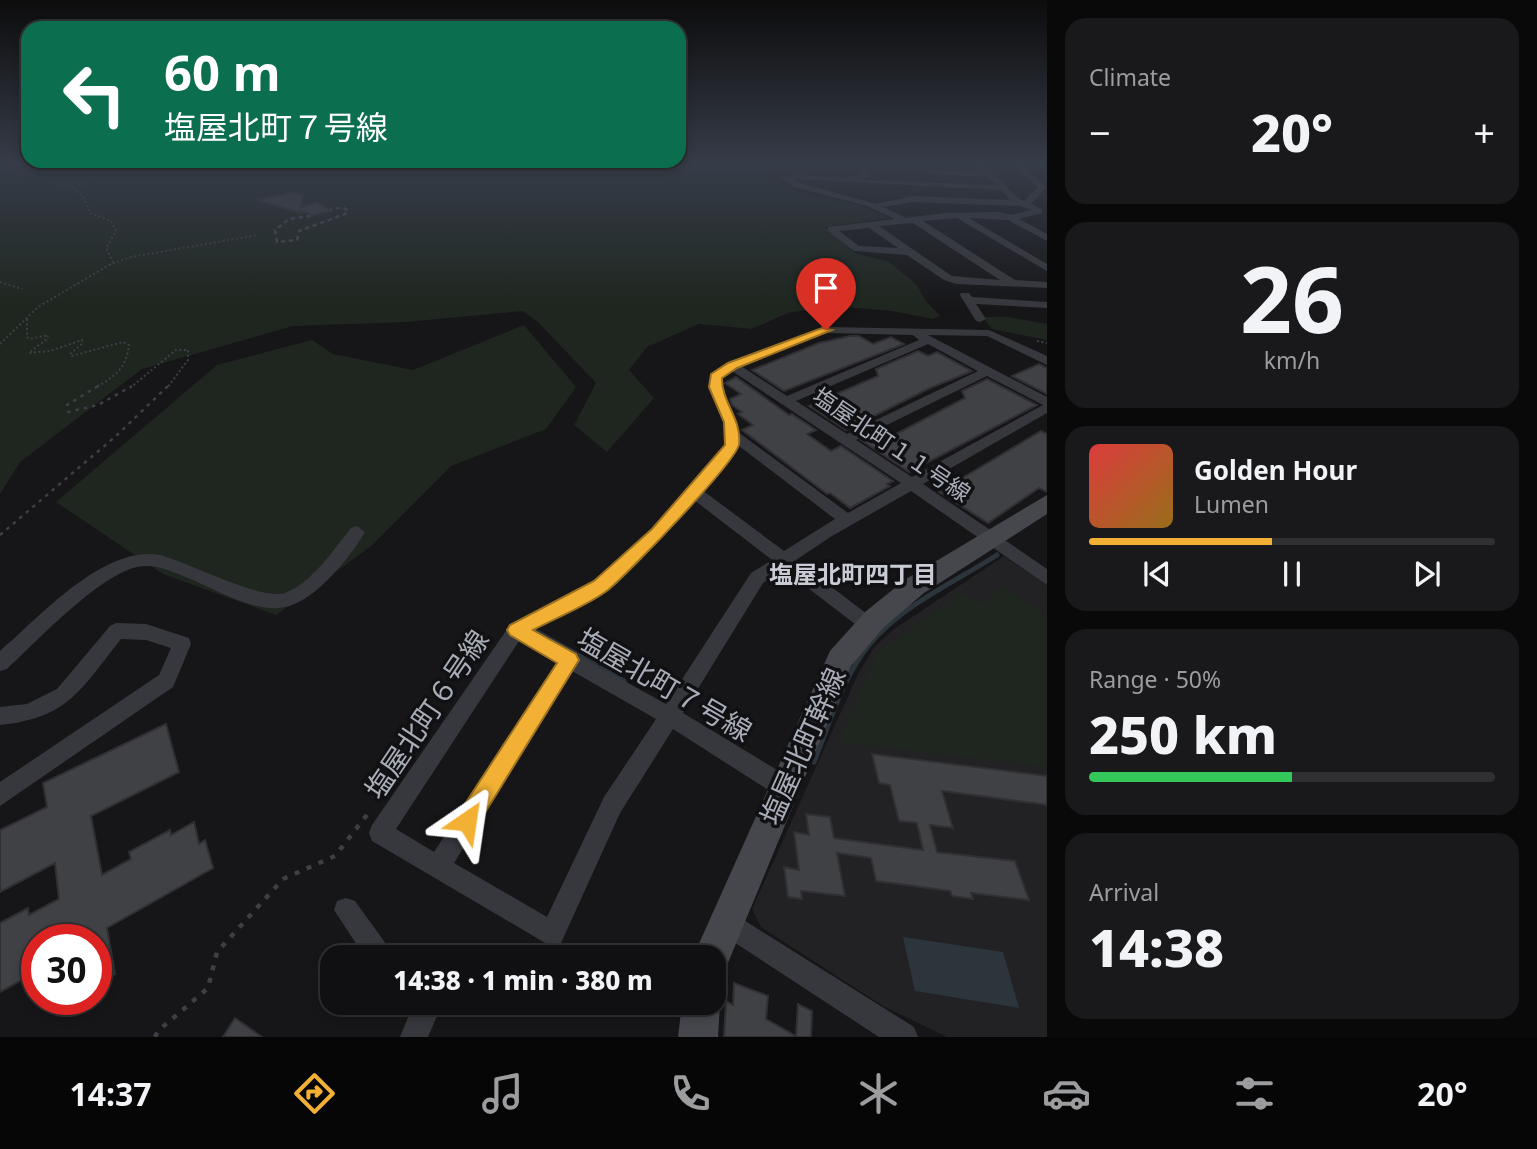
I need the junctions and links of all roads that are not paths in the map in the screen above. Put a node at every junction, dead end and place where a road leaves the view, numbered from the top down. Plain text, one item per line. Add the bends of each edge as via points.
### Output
1 (890, 212) edge
2 (1041, 212) edge
3 (957, 215) junction
4 (1011, 218) junction
5 (910, 221) junction
6 (871, 225) junction
7 (1045, 236) edge
8 (909, 252) junction
9 (1047, 268) edge
10 (957, 281) junction
11 (1014, 284) junction
12 (1046, 286) edge
13 (968, 300) junction
14 (1047, 305) edge
15 (980, 319) dead end
16 (913, 332) junction
17 (989, 333) junction
18 (1017, 337) dead end
19 (928, 340) junction
20 (1047, 361) edge
21 (732, 365) junction
22 (987, 371) junction
23 (786, 401) junction
24 (1047, 402) edge
25 (1047, 408) edge
26 (731, 433) junction
27 (846, 440) junction
28 (911, 483) junction
29 (693, 491) junction
30 (1047, 503) edge
31 (847, 520) junction
32 (357, 531) dead end
33 (990, 539) junction
34 (782, 559) junction
35 (1047, 578) edge
36 (869, 625) junction
37 (516, 630) junction
38 (569, 660) junction
39 (0, 663) edge
40 (0, 716) edge
41 (669, 716) junction
42 (784, 788) junction
43 (0, 795) edge
44 (438, 867) junction
45 (346, 910) dead end
46 (726, 922) junction
47 (371, 945) edge
48 (717, 945) edge
49 (423, 1015) edge
50 (700, 1015) edge
51 (414, 1037) edge
52 (698, 1037) edge
53 (904, 1037) edge

1 - 5 street
2 - 4 street
3 - 4 street
3 - 5 street
3 - 9 street
4 - 7 street
5 - 6 street
5 - 11 street
6 - 8 street
6 - 8 street via 831,229 857,249
8 - 10 street
10 - 11 street
10 - 13 street
11 - 12 street
13 - 14 street
13 - 15 street
16 - 17 street
16 - 19 street
16 - 21 street via 826,330
17 - 18 street
17 - 20 street
19 - 22 street
19 - 23 street
21 - 23 street, 塩屋北町１１号線
21 - 26 street via 716,376 715,387 731,422
22 - 24 street
22 - 27 street
23 - 27 street, 塩屋北町１１号線
25 - 28 street, 塩屋北町６号線
26 - 29 street, 塩屋北町６号線 via 732,446
26 - 31 street
27 - 28 street, 塩屋北町１１号線
28 - 31 street, 塩屋北町６号線
28 - 33 street, 塩屋北町１１号線
29 - 34 street
29 - 37 street, 塩屋北町６号線 via 657,534 600,586
30 - 33 street, 塩屋北町幹線
31 - 34 street, 塩屋北町６号線
32 - 39 street via 325,572 281,602 157,559 130,562 101,578
33 - 35 street, 塩屋北町１１号線
33 - 36 street, 塩屋北町幹線 via 915,586
34 - 36 street
34 - 41 street, 塩屋北町６号線 via 757,578
36 - 42 street, 塩屋北町幹線 via 840,659
37 - 38 street, 塩屋北町７号線
37 - 44 street, 塩屋北町６号線 via 380,833
38 - 41 street, 塩屋北町７号線
38 - 44 street
40 - 43 street via 29,713 64,695 116,631 146,632 181,644 166,681
41 - 42 street, 塩屋北町７号線
41 - 44 street, 塩屋北町６号線 via 612,804 552,934
42 - 46 street, 塩屋北町幹線
45 - 47 street
46 - 48 street, 塩屋北町幹線
46 - 53 street
49 - 51 street
50 - 52 street

